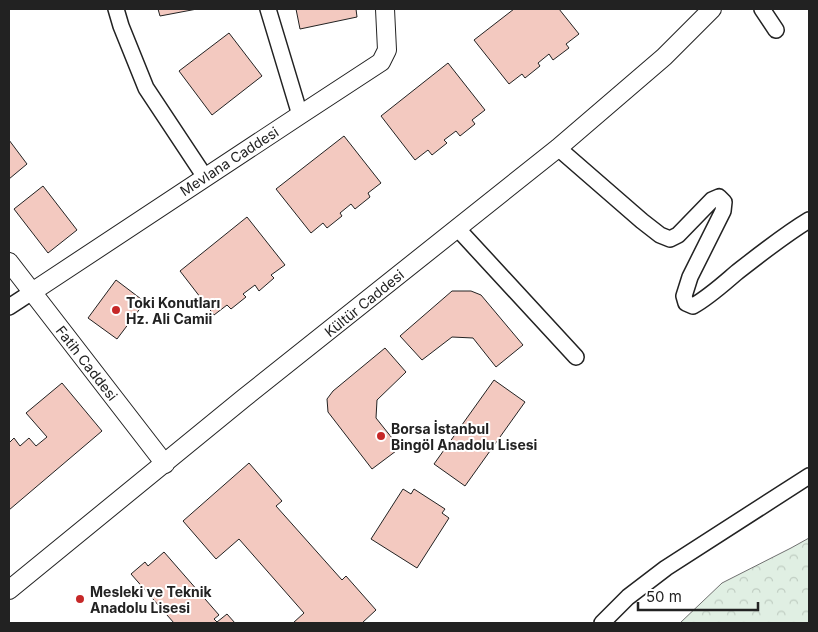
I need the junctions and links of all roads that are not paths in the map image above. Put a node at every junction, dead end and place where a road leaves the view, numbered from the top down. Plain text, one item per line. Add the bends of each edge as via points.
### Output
1 (116, 9) edge
2 (268, 9) edge
3 (385, 9) edge
4 (712, 9) edge
5 (762, 9) edge
6 (776, 30) dead end
7 (300, 115) junction
8 (558, 148) junction
9 (206, 177) junction
10 (809, 220) edge
11 (457, 228) junction
12 (9, 262) edge
13 (32, 292) junction
14 (9, 307) edge
15 (576, 357) dead end
16 (165, 464) junction
17 (809, 476) edge
18 (9, 590) edge
19 (602, 623) edge

1 - 9 street via 146,88
2 - 7 street
3 - 7 street, Mevlana Caddesi via 387,50 381,62
4 - 8 street, Kültür Caddesi via 664,57
5 - 6 street
7 - 9 street, Mevlana Caddesi
8 - 10 street via 660,236 670,239 678,236 712,200 719,197 724,202 723,211 684,296 686,303 693,306
8 - 11 street, Kültür Caddesi
9 - 13 street, Mevlana Caddesi
11 - 15 street
11 - 16 street, Kültür Caddesi
12 - 13 street, Fatih Caddesi
13 - 14 street
13 - 16 street, Fatih Caddesi
16 - 18 street, Kültür Caddesi
17 - 19 street via 666,568

